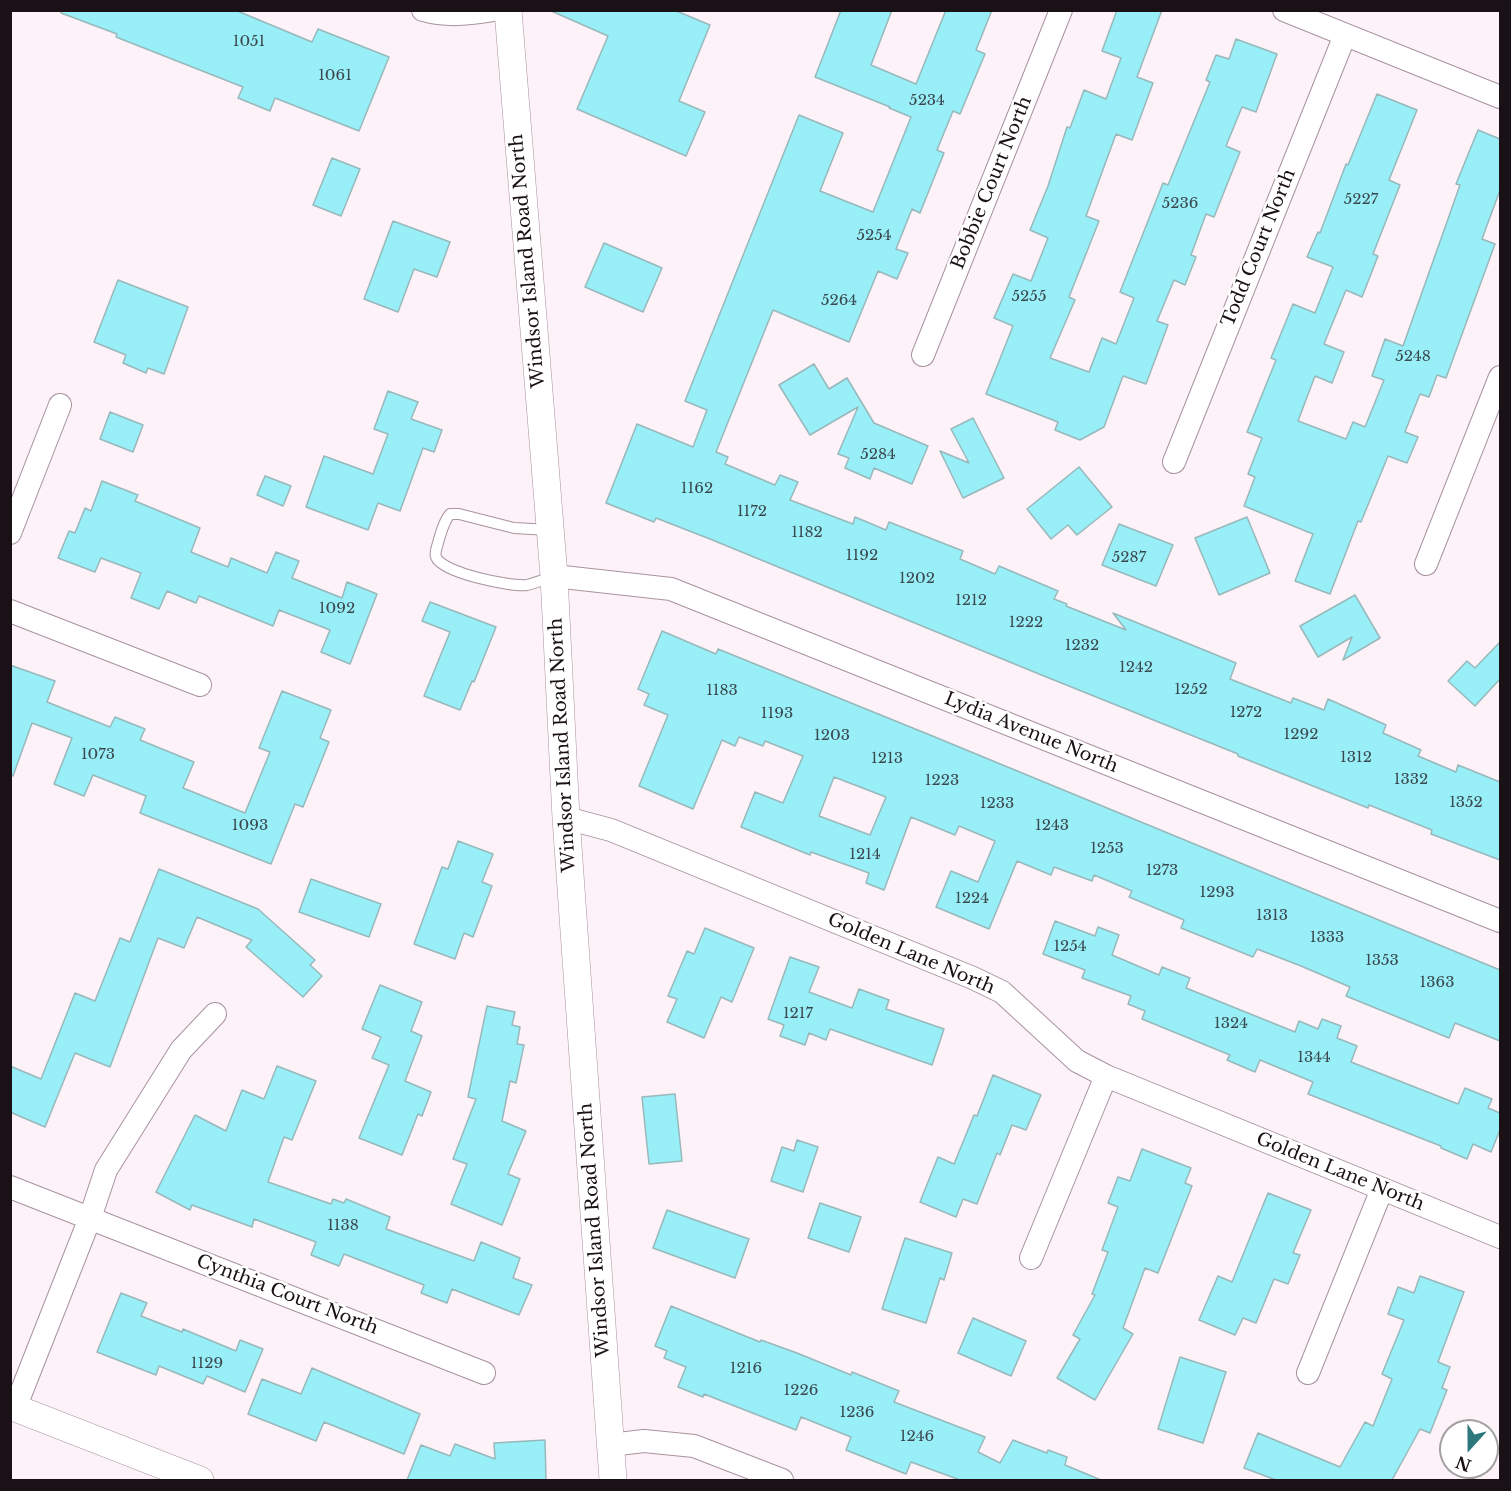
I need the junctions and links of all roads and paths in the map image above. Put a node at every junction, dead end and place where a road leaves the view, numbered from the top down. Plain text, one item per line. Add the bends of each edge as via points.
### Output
1 (423, 10) edge
2 (494, 10) edge
3 (508, 10) edge
4 (1061, 10) edge
5 (1284, 10) edge
6 (1345, 35) junction
7 (1500, 97) edge
8 (923, 356) dead end
9 (1500, 377) edge
10 (60, 405) dead end
11 (1174, 462) dead end
12 (550, 530) junction
13 (10, 533) edge
14 (1426, 564) dead end
15 (554, 576) junction
16 (10, 611) edge
17 (200, 686) dead end
18 (567, 818) junction
19 (1500, 921) edge
20 (215, 1014) dead end
21 (1106, 1076) junction
22 (10, 1187) edge
23 (1382, 1189) junction
24 (90, 1218) junction
25 (1500, 1237) edge
26 (1031, 1258) dead end
27 (484, 1373) dead end
28 (1308, 1373) dead end
29 (13, 1407) edge
30 (610, 1445) junction
31 (200, 1480) edge
32 (613, 1480) edge
33 (782, 1480) edge

1 - 2 street via 459,16
3 - 12 street, Windsor Island Road North
4 - 8 street, Bobbie Court North
5 - 6 street
6 - 7 street
6 - 11 street, Todd Court North
9 - 14 street
10 - 13 street
12 - 15 street, Windsor Island Road North
12 - 15 lane via 514,528 450,514 445,519 436,558 466,574 499,584 527,585
15 - 18 street, Windsor Island Road North
15 - 19 street, Lydia Avenue North via 671,589
16 - 17 street
18 - 21 street, Golden Lane North via 610,830 1002,992 1077,1061
18 - 30 street, Windsor Island Road North
20 - 24 street via 181,1050 106,1170
21 - 23 street, Golden Lane North
21 - 26 street
22 - 24 street, Cynthia Court North
23 - 25 street, Golden Lane North
23 - 28 street
24 - 27 street, Cynthia Court North
24 - 29 street
29 - 31 street
30 - 32 street, Windsor Island Road North
30 - 33 street via 644,1441 694,1446

